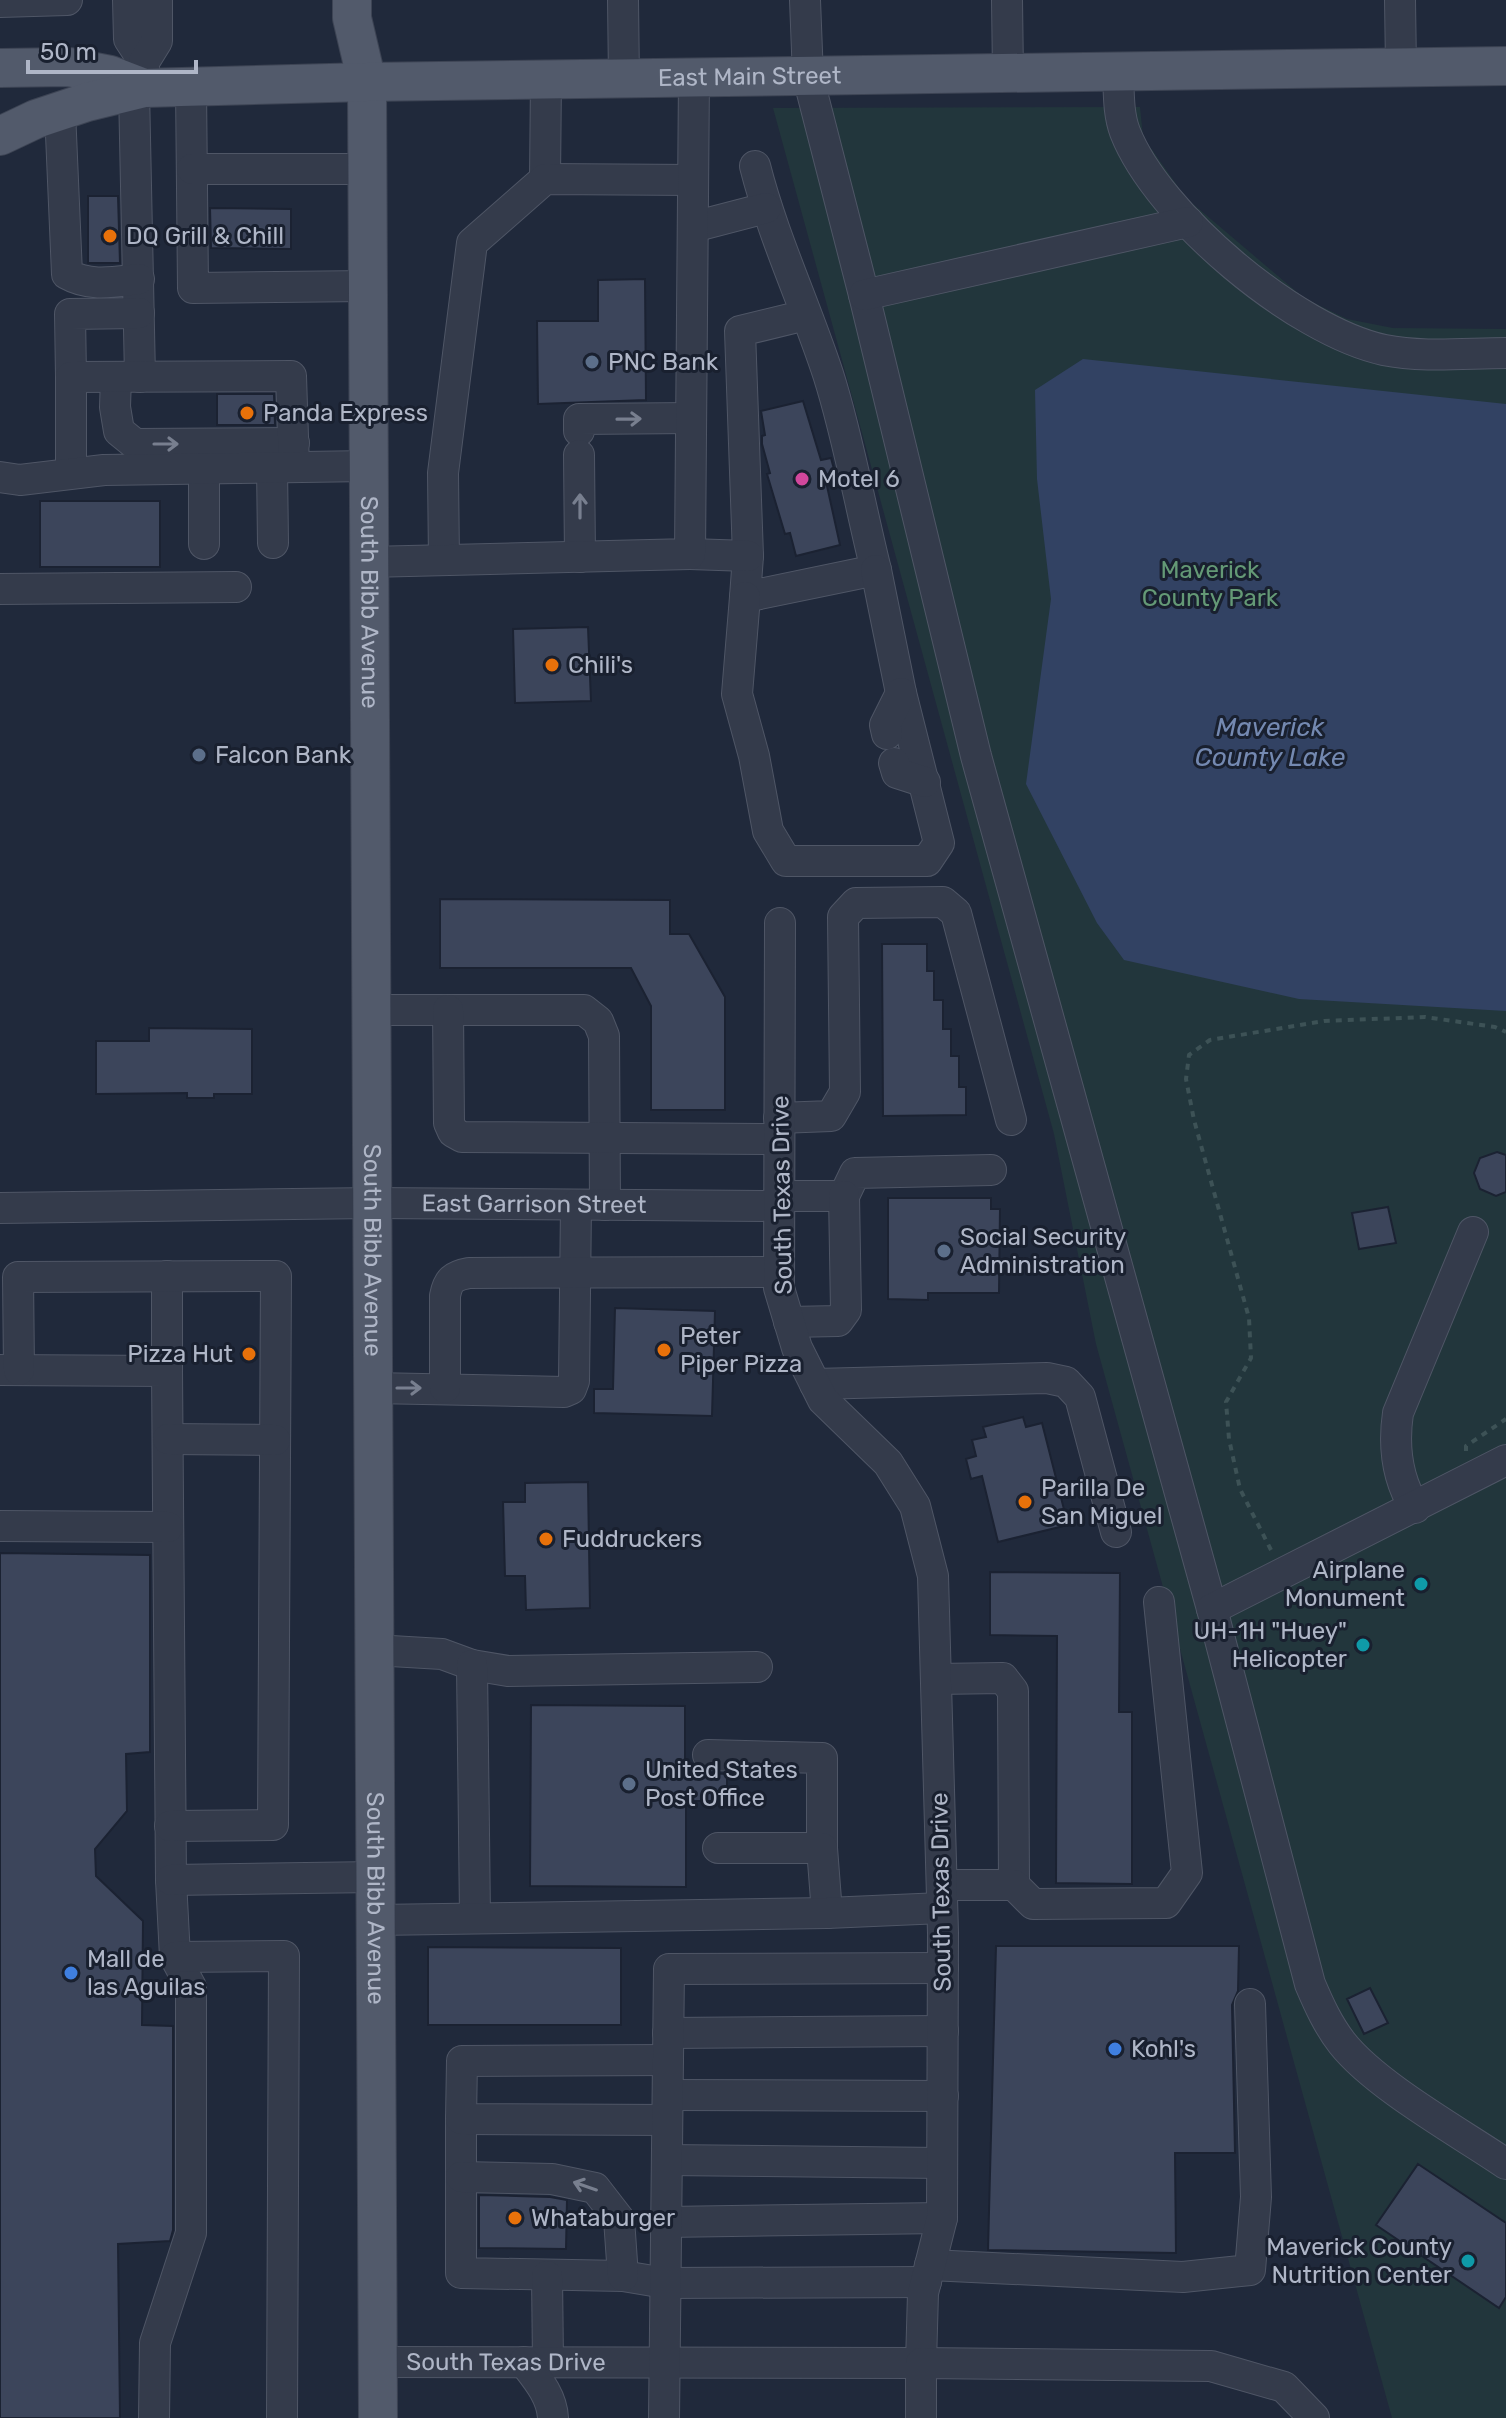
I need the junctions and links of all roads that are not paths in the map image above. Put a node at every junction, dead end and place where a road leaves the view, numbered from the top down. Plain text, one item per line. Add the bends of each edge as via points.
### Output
1 (67, 0) edge
2 (128, 0) edge
3 (157, 0) edge
4 (352, 0) edge
5 (623, 0) edge
6 (805, 0) edge
7 (1007, 0) edge
8 (1400, 0) edge
9 (0, 2) edge
10 (1506, 66) edge
11 (1401, 67) junction
12 (0, 68) edge
13 (1118, 72) junction
14 (1008, 74) junction
15 (808, 77) junction
16 (694, 78) junction
17 (546, 79) junction
18 (624, 79) junction
19 (141, 80) junction
20 (367, 82) junction
21 (191, 87) junction
22 (61, 126) junction
23 (0, 136) edge
24 (755, 166) dead end
25 (192, 169) junction
26 (367, 169) junction
27 (545, 179) junction
28 (693, 180) junction
29 (766, 208) junction
30 (1188, 222) junction
31 (693, 227) junction
32 (139, 279) junction
33 (367, 286) junction
34 (864, 295) junction
35 (139, 313) junction
36 (806, 315) junction
37 (1506, 353) edge
38 (71, 377) junction
39 (128, 377) junction
40 (691, 418) junction
41 (287, 459) junction
42 (368, 466) junction
43 (204, 468) junction
44 (71, 473) junction
45 (0, 477) edge
46 (273, 543) dead end
47 (204, 544) dead end
48 (690, 554) junction
49 (748, 556) junction
50 (580, 557) junction
51 (444, 560) junction
52 (368, 562) junction
53 (876, 570) junction
54 (236, 587) dead end
55 (0, 589) edge
56 (745, 597) junction
57 (901, 693) junction
58 (925, 782) junction
59 (780, 923) dead end
60 (371, 1010) junction
61 (448, 1010) junction
62 (1011, 1120) dead end
63 (779, 1128) junction
64 (605, 1138) junction
65 (991, 1170) dead end
66 (844, 1196) junction
67 (779, 1201) junction
68 (373, 1203) junction
69 (590, 1205) junction
70 (0, 1208) edge
71 (1473, 1232) dead end
72 (576, 1272) junction
73 (779, 1272) junction
74 (167, 1276) junction
75 (789, 1322) junction
76 (10, 1370) edge
77 (167, 1371) junction
78 (815, 1384) junction
79 (373, 1388) junction
80 (445, 1388) junction
81 (168, 1439) junction
82 (275, 1440) junction
83 (1506, 1460) edge
84 (1415, 1508) junction
85 (0, 1526) edge
86 (168, 1527) junction
87 (1116, 1532) dead end
88 (1159, 1602) dead end
89 (1212, 1609) junction
90 (374, 1650) junction
91 (472, 1665) junction
92 (757, 1667) dead end
93 (936, 1679) junction
94 (708, 1755) dead end
95 (170, 1826) junction
96 (718, 1848) dead end
97 (822, 1848) junction
98 (375, 1877) junction
99 (171, 1880) junction
100 (1014, 1885) junction
101 (942, 1896) junction
102 (827, 1913) junction
103 (475, 1917) junction
104 (376, 1920) junction
105 (175, 1957) junction
106 (943, 1968) junction
107 (1250, 2004) dead end
108 (943, 2031) junction
109 (668, 2047) junction
110 (943, 2096) junction
111 (667, 2107) junction
112 (461, 2119) junction
113 (667, 2160) junction
114 (942, 2163) junction
115 (1506, 2164) edge
116 (461, 2177) junction
117 (942, 2218) junction
118 (666, 2222) junction
119 (928, 2273) junction
120 (547, 2276) junction
121 (623, 2276) junction
122 (665, 2283) junction
123 (378, 2362) junction
124 (536, 2362) junction
125 (664, 2363) junction
126 (921, 2363) junction
127 (154, 2418) edge
128 (282, 2418) edge
129 (378, 2418) edge
130 (553, 2418) edge
131 (664, 2418) edge
132 (921, 2418) edge
133 (1314, 2418) edge

1 - 9 street
2 - 19 street via 129,39
3 - 19 street via 157,41
4 - 20 main road, South Bibb Avenue
5 - 18 street
6 - 15 street
7 - 14 street
8 - 11 street
10 - 11 main road, East Main Street
11 - 13 main road, East Main Street
12 - 19 main road via 69,67
13 - 14 main road, East Main Street
13 - 30 street via 1119,109 1133,149
14 - 15 main road, East Main Street
15 - 16 main road, East Main Street
15 - 34 street
16 - 18 main road, East Main Street
16 - 28 street
17 - 18 main road, East Main Street
17 - 20 main road, East Main Street
17 - 27 street
19 - 21 main road, East Main Street
19 - 22 main road, East Main Street
19 - 32 street
20 - 21 main road, East Main Street
20 - 26 main road, South Bibb Avenue
21 - 25 street
22 - 23 main road, East Main Street
22 - 32 street via 67,274 81,282
24 - 29 street
25 - 26 street
25 - 33 street via 193,288
26 - 33 main road, South Bibb Avenue
27 - 28 street
27 - 51 street via 472,243 443,473
28 - 31 street
29 - 31 street
29 - 36 street
30 - 34 street
30 - 37 street via 1294,310 1343,337 1385,350
31 - 40 street
32 - 35 street
33 - 42 main road, South Bibb Avenue
34 - 89 street via 976,756
35 - 38 street via 70,314
35 - 39 street
36 - 49 street via 740,331
36 - 53 street via 828,375
38 - 39 street
38 - 44 street
39 -> 41 street via 115,407 119,431 135,444
39 - 41 street via 291,376
40 - 48 street
50 -> 40 street via 579,419
41 - 42 street
41 - 43 street
41 - 46 street
42 - 52 main road, South Bibb Avenue
43 - 44 street
43 - 47 street
44 - 45 street via 20,480
48 - 49 street
48 - 50 street
49 - 56 street
50 - 51 street
51 - 52 street
52 - 60 main road, South Bibb Avenue
53 - 56 street
53 - 57 street
54 - 55 street
56 - 58 street via 737,694 768,831 786,861 927,861 939,843
57 - 58 street
57 - 58 street via 885,725 897,773
59 - 63 street, South Texas Drive
60 - 61 street
60 - 68 main road, South Bibb Avenue
61 - 64 street via 584,1010 598,1021 604,1036
61 - 64 street via 453,1132 462,1137
62 - 63 street via 956,913 943,902 856,903 843,917 845,1092 831,1116
63 - 64 street
63 - 67 street, South Texas Drive
64 - 69 street
65 - 66 street via 855,1173
66 - 67 street, East Garrison Street
66 - 75 street via 846,1310 838,1321
67 - 69 street, East Garrison Street
67 - 73 street, South Texas Drive
68 - 69 street, East Garrison Street
68 - 70 street, East Garrison Street
68 - 79 main road, South Bibb Avenue
69 - 72 street
71 - 84 street via 1398,1413 1396,1461
72 - 73 street
72 - 80 street via 454,1276 445,1296
72 - 80 street via 571,1389
73 - 75 street, South Texas Drive
74 - 76 street via 18,1277
74 - 77 street
74 - 82 street via 276,1276
75 - 78 street, South Texas Drive
76 - 77 street
77 - 81 street
78 - 87 street via 1047,1378 1066,1382 1080,1397
78 - 93 street, South Texas Drive via 823,1400 888,1463 915,1506 933,1576
79 -> 80 street
79 - 90 main road, South Bibb Avenue
81 - 82 street
81 - 86 street
82 - 95 street via 273,1825
83 - 84 street
84 - 89 street
85 - 86 street
86 - 95 street
88 - 100 street via 1187,1873 1166,1903 1033,1904
89 - 115 street via 1310,1984 1324,2017 1372,2072
90 - 91 street via 442,1654
90 - 98 main road, South Bibb Avenue
91 - 92 street via 508,1671
91 - 103 street
93 - 100 street via 1003,1678 1013,1691
93 - 101 street, South Texas Drive
94 - 97 street via 822,1758
95 - 99 street
96 - 97 street
97 - 102 street
98 - 99 street
98 - 104 main road, South Bibb Avenue
99 - 105 street
100 - 101 street
101 - 102 street
101 - 106 street, South Texas Drive
102 - 103 street
103 - 104 street
104 - 123 main road, South Bibb Avenue
105 - 127 street via 191,1987 191,2233 155,2343
105 - 128 street via 284,1956
106 - 108 street, South Texas Drive
106 - 109 street via 669,1969
107 - 119 street via 1256,2197 1250,2270 1183,2277
108 - 109 street
108 - 110 street, South Texas Drive
109 - 111 street
109 - 112 street via 462,2061
110 - 111 street
110 - 114 street, South Texas Drive
111 - 112 street
111 - 113 street
112 - 116 street
113 - 114 street
113 - 118 street
114 - 117 street, South Texas Drive
116 - 120 street via 461,2273
121 -> 116 street via 619,2219 595,2188 552,2179
117 - 118 street
117 - 119 street, South Texas Drive
118 - 122 street
119 - 122 street
119 - 126 street, South Texas Drive
120 - 121 street
120 - 124 street
121 - 122 street
122 - 125 street
123 - 124 street, South Texas Drive
123 - 129 main road, South Bibb Avenue
124 - 125 street, South Texas Drive
124 - 130 street
125 - 126 street, South Texas Drive
125 - 131 street
126 - 132 street
126 - 133 street via 1211,2366 1284,2387

